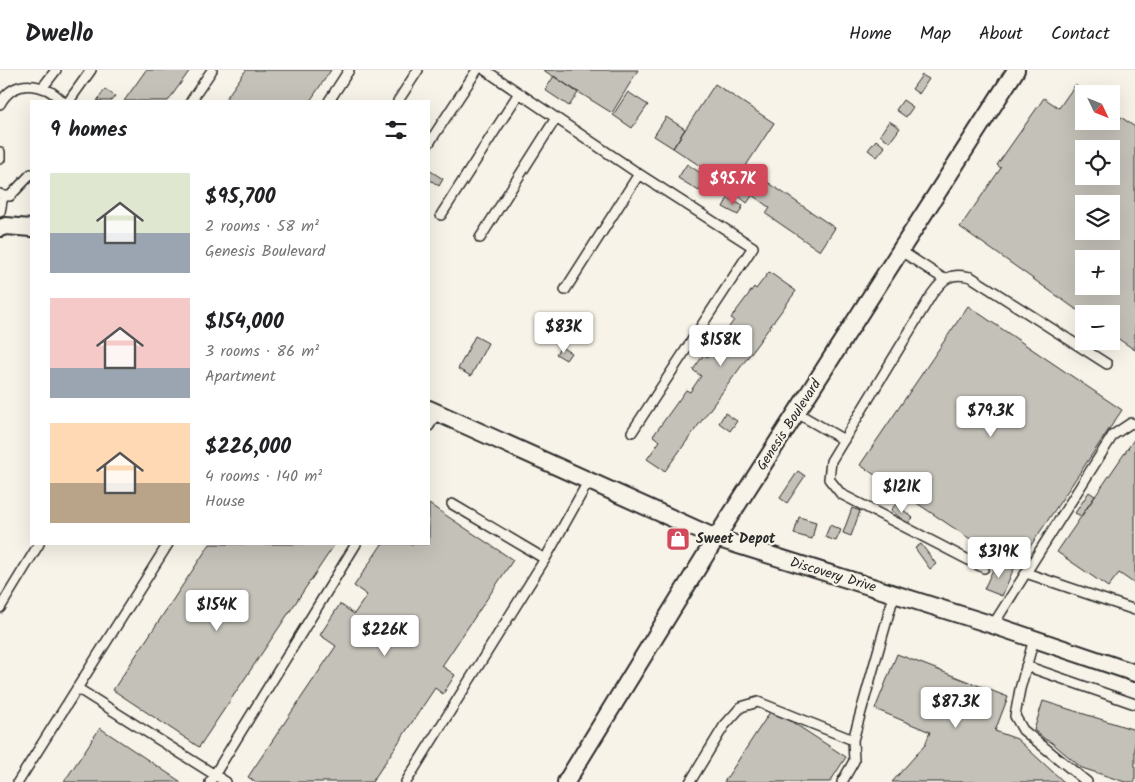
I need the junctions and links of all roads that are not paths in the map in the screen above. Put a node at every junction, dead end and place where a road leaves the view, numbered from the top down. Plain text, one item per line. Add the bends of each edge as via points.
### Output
1 (56, 70) edge
2 (91, 70) edge
3 (212, 70) edge
4 (349, 70) edge
5 (418, 70) edge
6 (477, 70) edge
7 (485, 70) edge
8 (1016, 70) edge
9 (43, 87) junction
10 (519, 92) junction
11 (61, 100) edge
12 (70, 100) edge
13 (192, 100) edge
14 (330, 100) edge
15 (399, 100) edge
16 (0, 104) edge
17 (556, 118) junction
18 (430, 141) edge
19 (0, 152) edge
20 (0, 159) edge
21 (639, 174) junction
22 (30, 175) edge
23 (2, 195) edge
24 (0, 212) edge
25 (441, 214) dead end
26 (0, 228) edge
27 (30, 228) edge
28 (480, 238) dead end
29 (901, 251) junction
30 (944, 279) junction
31 (564, 290) dead end
32 (1107, 364) dead end
33 (797, 413) junction
34 (431, 416) edge
35 (1135, 424) edge
36 (632, 432) dead end
37 (844, 440) junction
38 (588, 482) junction
39 (452, 504) dead end
40 (716, 538) junction
41 (38, 545) edge
42 (167, 545) edge
43 (355, 545) edge
44 (545, 559) junction
45 (984, 568) dead end
46 (1026, 573) junction
47 (894, 595) junction
48 (0, 608) edge
49 (1135, 610) edge
50 (993, 625) junction
51 (1034, 639) junction
52 (1026, 666) junction
53 (1135, 673) edge
54 (77, 688) junction
55 (1135, 704) edge
56 (853, 740) junction
57 (213, 778) edge
58 (18, 782) edge
59 (226, 782) edge
60 (406, 782) edge
61 (566, 782) edge
62 (690, 782) edge
63 (842, 782) edge
64 (1087, 782) edge

1 - 9 lane
2 - 12 lane
3 - 13 lane
4 - 14 lane
5 - 15 lane
6 - 18 lane
7 - 10 lane
8 - 29 street, Genesis Boulevard
9 - 11 lane
9 - 16 lane via 20,87
10 - 17 lane
10 - 25 lane
17 - 21 lane
17 - 28 lane
19 - 20 lane
21 - 31 lane
21 - 36 lane via 753,247
22 - 23 lane via 10,196
23 - 24 lane
26 - 27 street
29 - 30 lane
29 - 33 street, Genesis Boulevard
30 - 32 lane via 961,275 971,277
30 - 37 lane
33 - 37 lane
33 - 40 street, Genesis Boulevard
34 - 38 street, Discovery Drive
35 - 46 lane via 1131,423 1113,435
37 - 45 lane via 832,461 829,479 841,494
38 - 40 street, Discovery Drive
38 - 44 lane
39 - 44 lane
40 - 47 street, Discovery Drive
40 - 61 street, Genesis Boulevard
41 - 48 lane
42 - 54 lane
43 - 57 lane
44 - 60 lane
46 - 49 lane
46 - 50 lane
47 - 50 street, Discovery Drive
47 - 56 lane
50 - 51 street, Discovery Drive
51 - 52 lane
51 - 53 street, Discovery Drive
52 - 55 lane
52 - 64 lane via 1015,716 1023,730
54 - 57 lane
54 - 58 lane
56 - 62 lane via 758,702 741,707 724,726
56 - 63 lane via 854,761
57 - 59 lane

